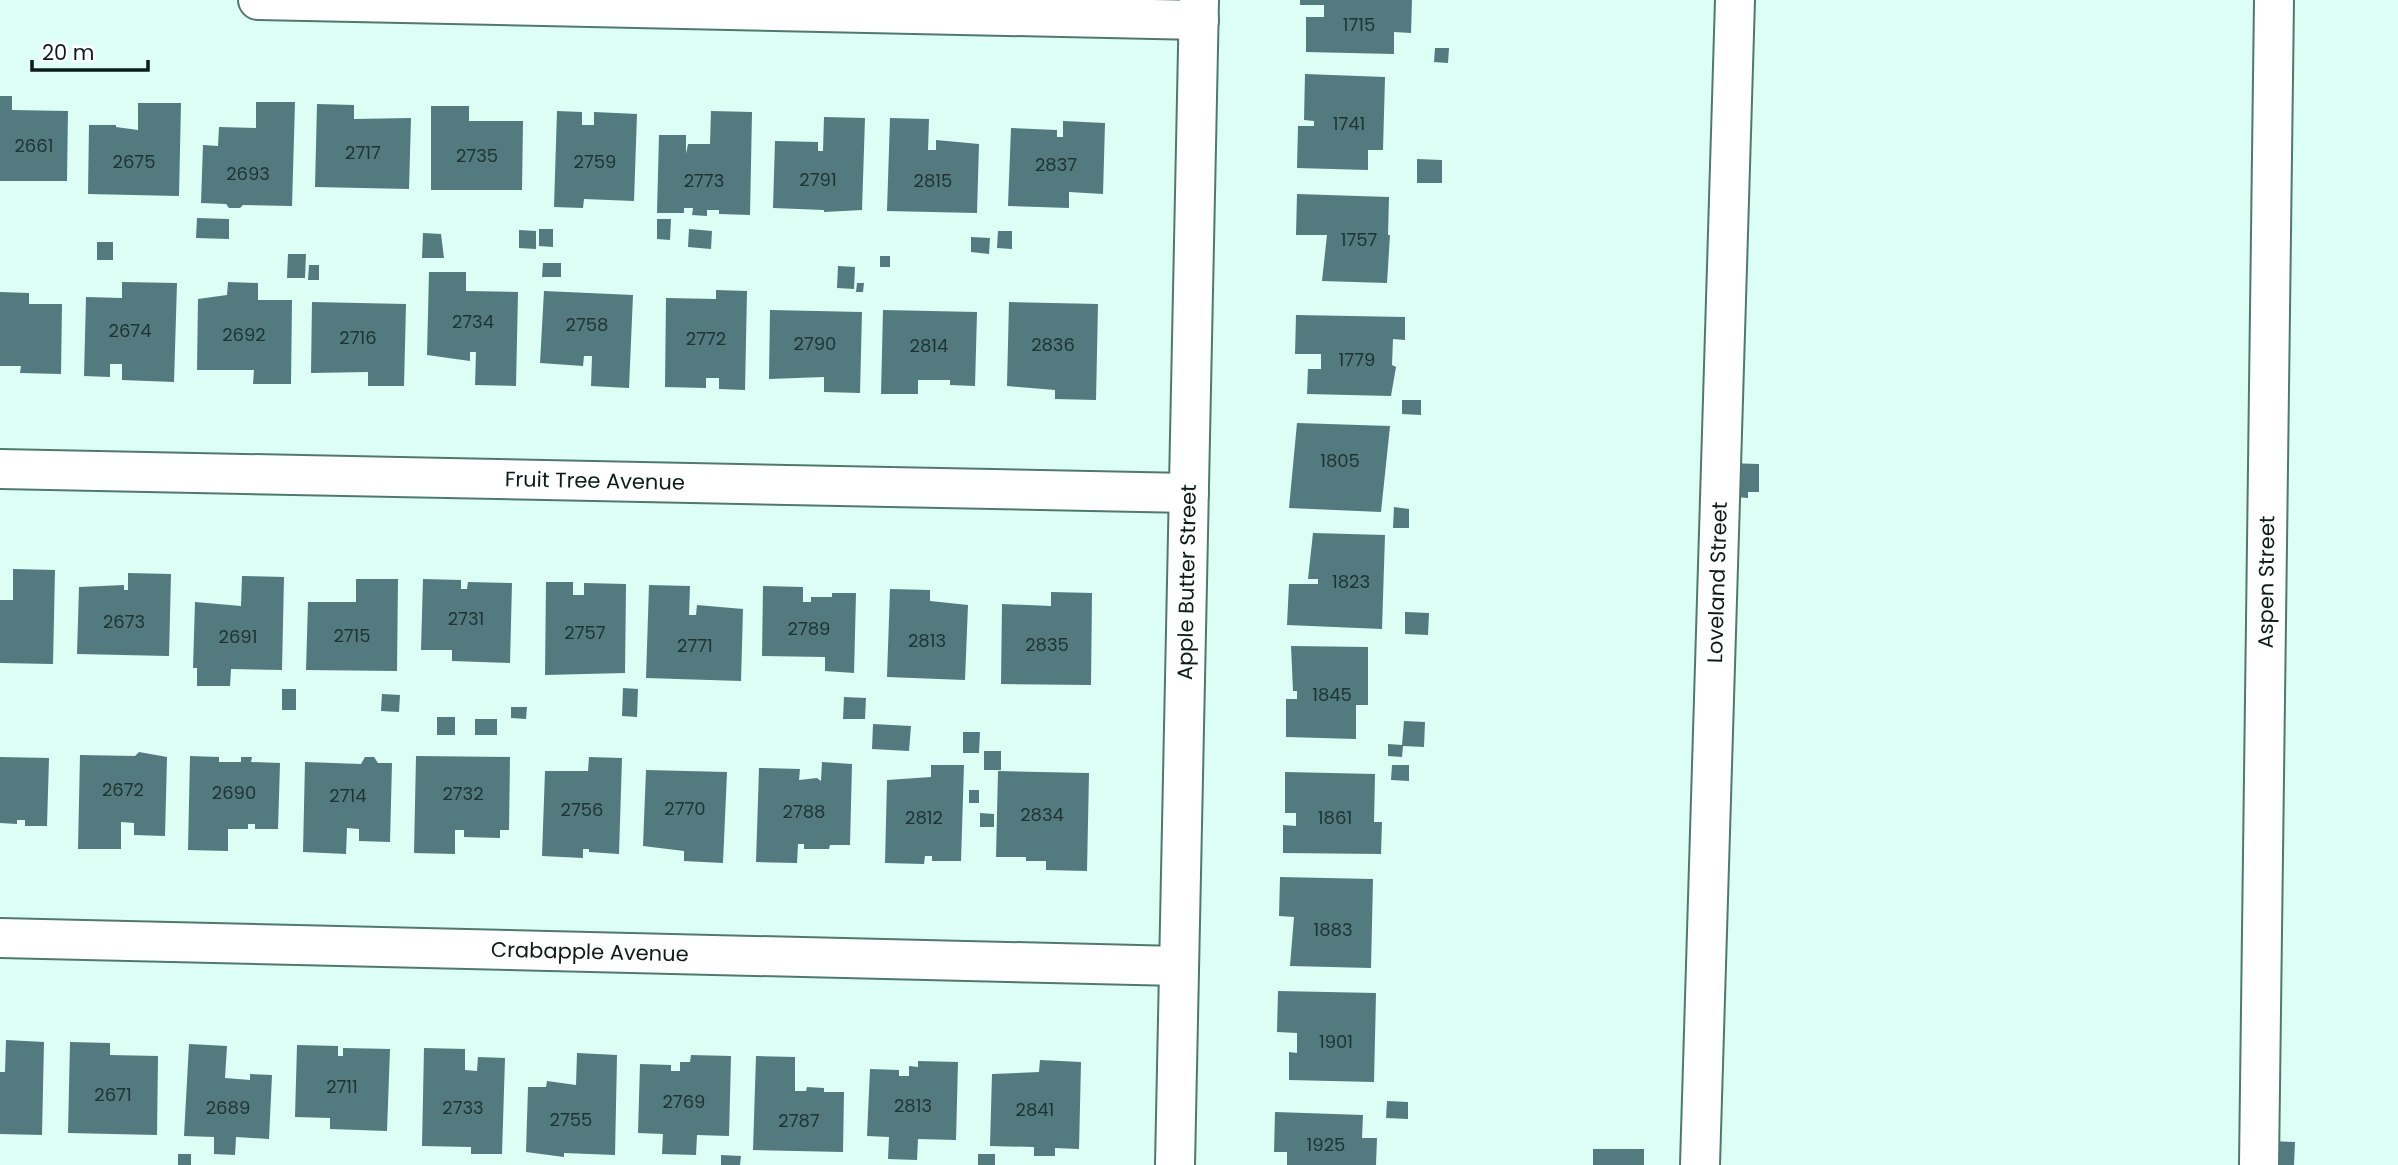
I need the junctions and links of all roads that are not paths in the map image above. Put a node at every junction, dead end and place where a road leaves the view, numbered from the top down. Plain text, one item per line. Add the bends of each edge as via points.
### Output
1 (258, 0) edge
2 (1735, 0) edge
3 (2274, 0) edge
4 (1199, 10) edge
5 (0, 469) edge
6 (1189, 493) junction
7 (0, 938) edge
8 (1179, 966) junction
9 (1175, 1165) edge
10 (1700, 1165) edge
11 (2259, 1165) edge

1 - 4 street
2 - 10 street, Loveland Street
3 - 11 street, Aspen Street
4 - 6 street, Apple Butter Street
5 - 6 street, Fruit Tree Avenue
6 - 8 street, Apple Butter Street
7 - 8 street, Crabapple Avenue
8 - 9 street, Apple Butter Street

